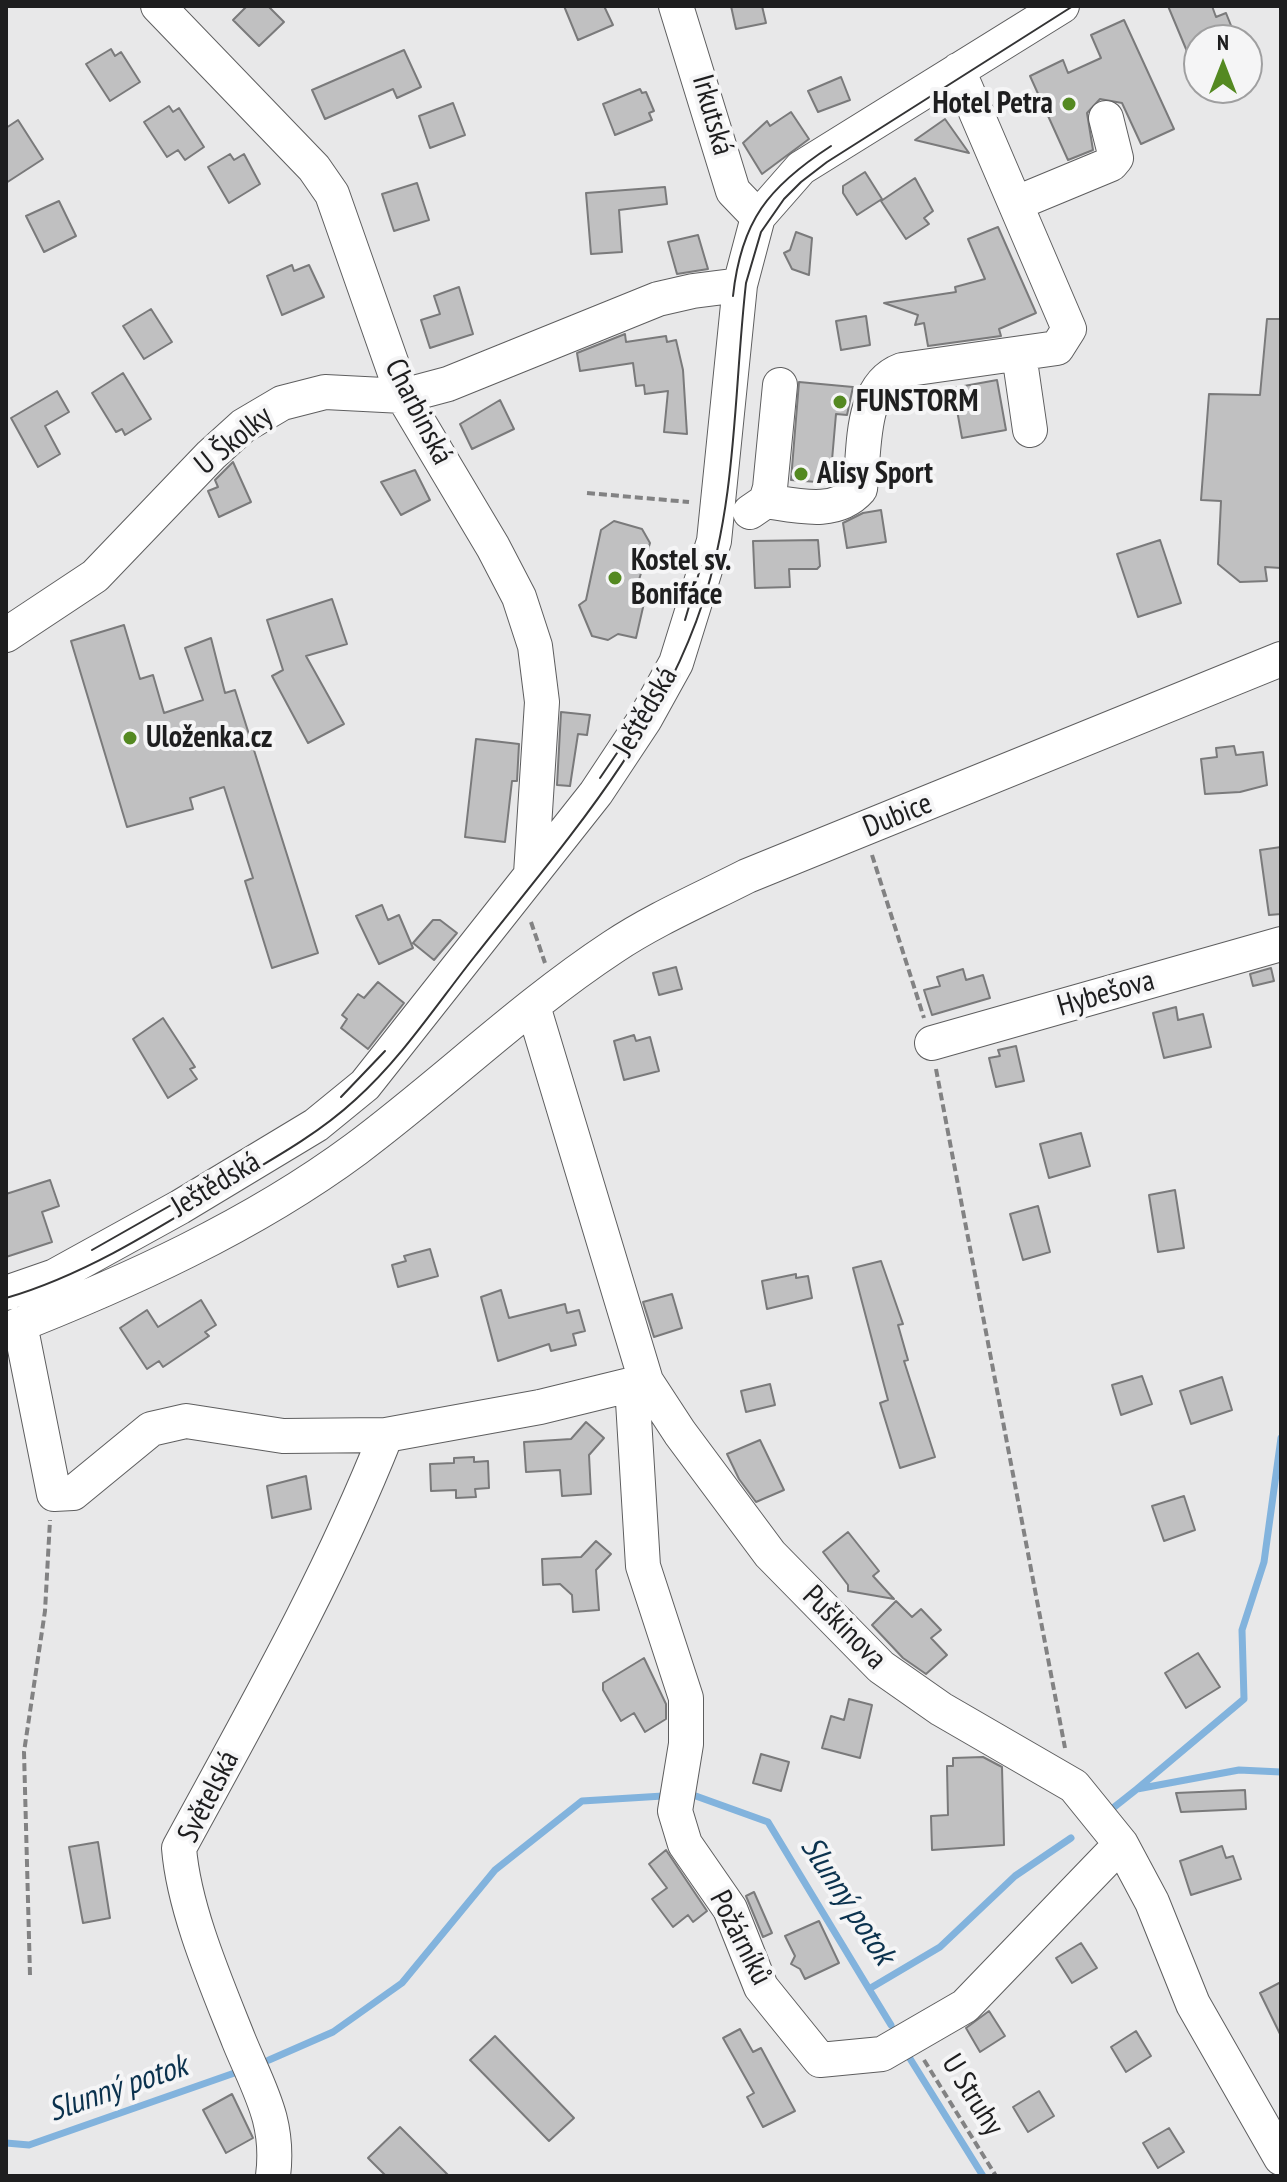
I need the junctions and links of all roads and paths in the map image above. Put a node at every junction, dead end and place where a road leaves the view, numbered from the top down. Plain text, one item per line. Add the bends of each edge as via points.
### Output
1 (158, 6) edge
2 (676, 6) edge
3 (1062, 6) edge
4 (958, 70) junction
5 (1106, 118) dead end
6 (1017, 203) junction
7 (758, 217) junction
8 (740, 285) junction
9 (1019, 354) junction
10 (780, 385) dead end
11 (403, 396) junction
12 (1030, 430) dead end
13 (587, 493) dead end
14 (766, 501) junction
15 (719, 510) junction
16 (6, 635) edge
17 (1281, 659) edge
18 (864, 829) junction
19 (523, 885) junction
20 (1281, 944) edge
21 (543, 998) junction
22 (932, 1043) junction
23 (6, 1293) edge
24 (13, 1327) edge
25 (639, 1383) junction
26 (386, 1435) junction
27 (54, 1494) junction
28 (1074, 1786) junction
29 (1121, 1844) junction
30 (30, 1975) dead end
31 (910, 2038) junction
32 (1281, 2158) edge
33 (273, 2176) edge
34 (996, 2176) edge

1 - 11 street, Charbinská via 314,168 332,194
2 - 7 street, Irkutská via 733,191
3 - 4 street, Ještědská
4 - 6 street
4 - 7 street, Ještědská via 801,168
5 - 6 street via 1116,149 1111,164
6 - 9 street via 1069,329 1057,348
7 - 8 street, Ještědská
8 - 11 street, U Školky via 658,299 448,384
8 - 15 street, Ještědská
9 - 12 street
9 - 14 street via 887,375 871,400 860,489 852,498 840,505 808,507
10 - 14 street
11 - 16 street, U Školky via 325,392 282,403 243,426 95,576
11 - 19 street, Charbinská via 493,547 519,597 535,646 542,702
13 - 15 path
14 - 15 street via 755,511
15 - 19 street, Ještědská via 707,571 676,663 596,793
17 - 18 street, Dubice
18 - 21 street, Dubice via 747,876 668,916
18 - 22 path
19 - 21 path
19 - 23 street, Ještědská via 365,1085 316,1125 55,1276
20 - 22 street, Hybešova
21 - 24 street, Ještědská via 354,1150 274,1202 82,1299
21 - 25 street, Puškinova
22 - 28 path
24 - 27 street
25 - 26 street
25 - 28 street, Puškinova via 770,1554 881,1667 941,1709
25 - 31 street, Požárníků via 643,1566 686,1698 686,1744 675,1811 685,1844 730,1909 761,1987 820,2060 882,2054
26 - 27 street via 283,1436 186,1421 151,1429 73,1493
26 - 33 street, Světelská via 302,1625 179,1848 182,1882 270,2111 276,2151
27 - 30 path via 45,1611 24,1752
28 - 29 street, Puškinova
29 - 31 street, Požárníků via 965,2006
29 - 32 street, Puškinova via 1152,1902 1193,2004
31 - 34 path, U Struhy

